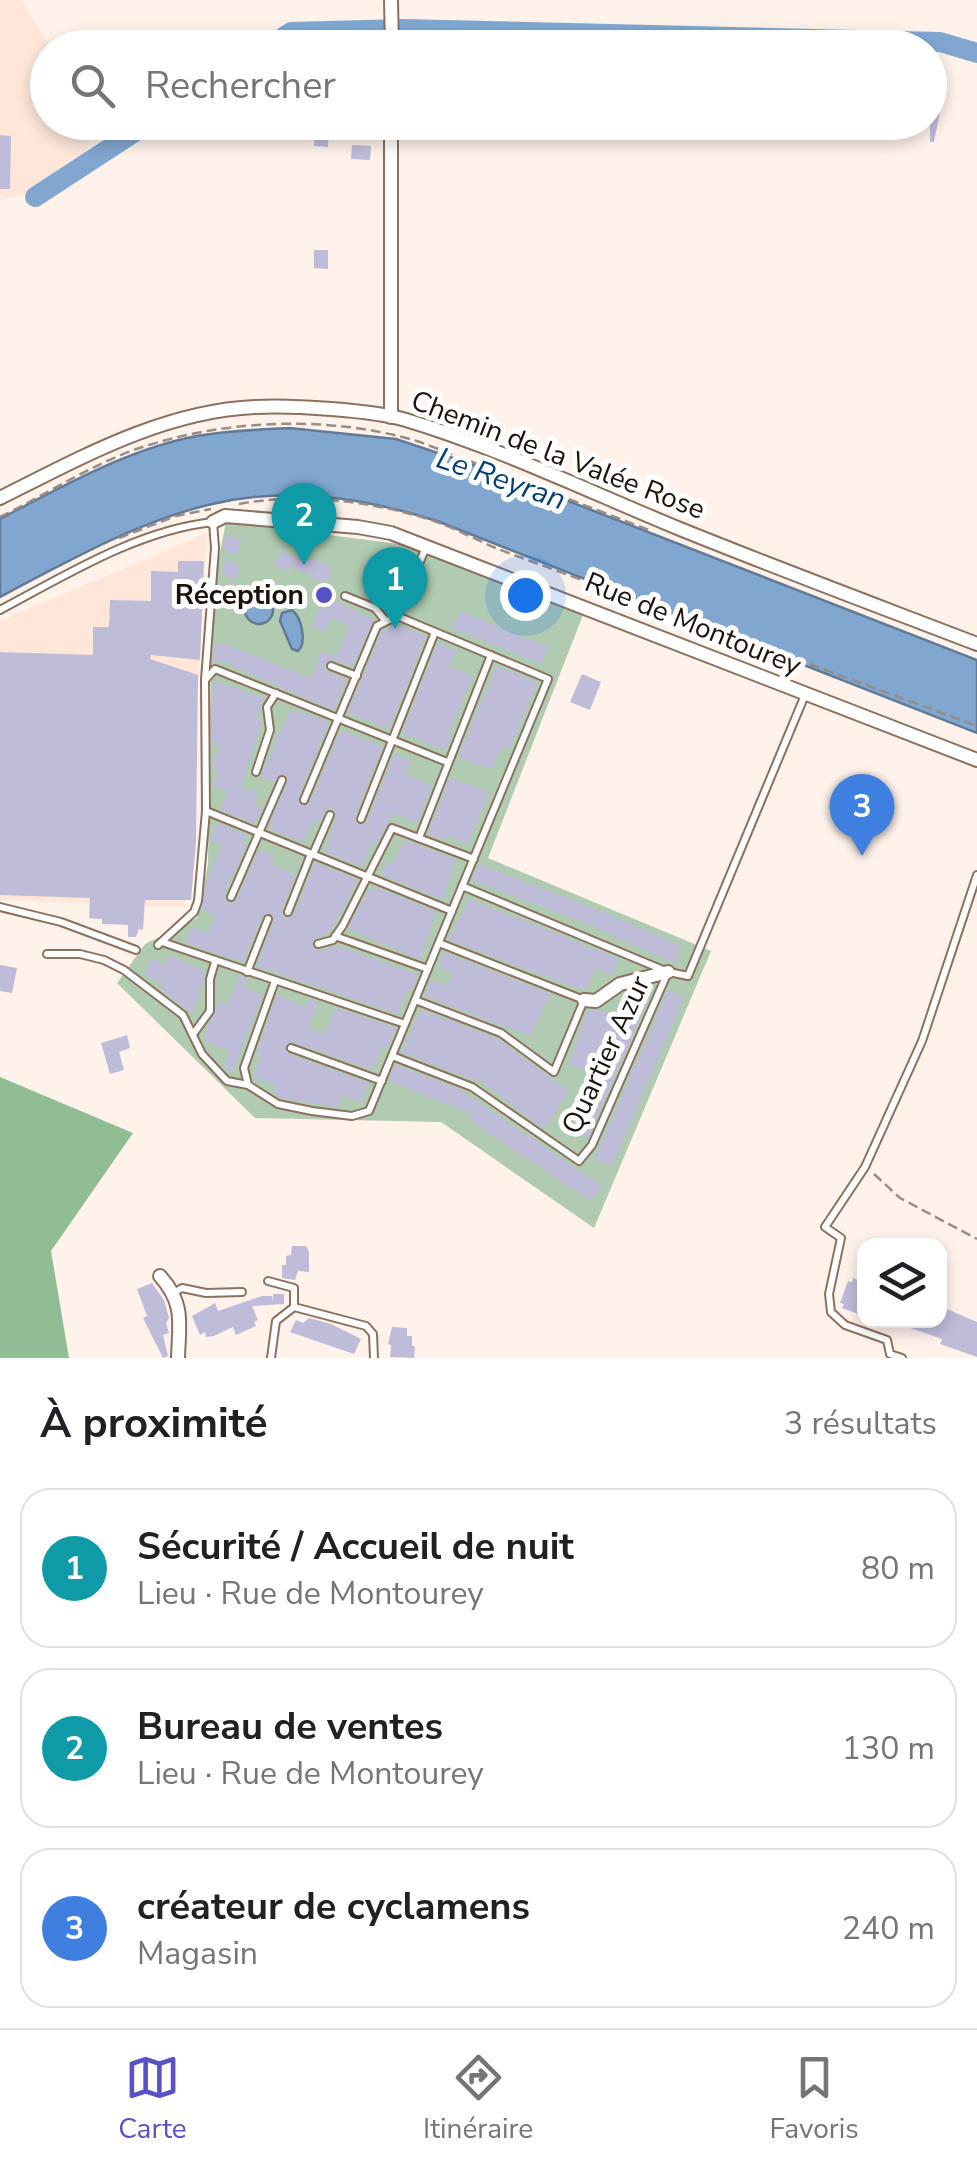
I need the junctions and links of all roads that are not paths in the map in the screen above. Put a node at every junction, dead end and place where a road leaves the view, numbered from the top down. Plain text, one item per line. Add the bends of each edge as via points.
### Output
1 (391, 0) edge
2 (392, 30) edge
3 (392, 140) edge
4 (386, 421) junction
5 (0, 498) edge
6 (213, 522) junction
7 (427, 546) junction
8 (345, 596) dead end
9 (0, 610) edge
10 (397, 616) junction
11 (385, 620) junction
12 (435, 632) junction
13 (977, 644) edge
14 (491, 655) junction
15 (331, 666) dead end
16 (357, 676) junction
17 (205, 680) junction
18 (276, 693) junction
19 (805, 695) junction
20 (341, 718) junction
21 (393, 740) junction
22 (977, 760) edge
23 (447, 762) junction
24 (256, 772) dead end
25 (282, 780) dead end
26 (304, 800) dead end
27 (206, 811) junction
28 (330, 815) dead end
29 (361, 819) dead end
30 (260, 833) junction
31 (420, 838) junction
32 (312, 854) junction
33 (474, 859) junction
34 (367, 876) junction
35 (977, 876) edge
36 (462, 886) junction
37 (231, 897) dead end
38 (0, 907) edge
39 (452, 911) junction
40 (288, 912) dead end
41 (268, 919) dead end
42 (335, 936) junction
43 (439, 942) junction
44 (318, 944) dead end
45 (136, 950) dead end
46 (46, 954) dead end
47 (215, 962) junction
48 (428, 969) junction
49 (246, 972) junction
50 (668, 972) junction
51 (275, 982) junction
52 (415, 1000) junction
53 (584, 1000) junction
54 (406, 1024) junction
55 (194, 1033) junction
56 (290, 1048) dead end
57 (392, 1056) junction
58 (382, 1081) junction
59 (248, 1084) junction
60 (160, 1276) dead end
61 (268, 1281) dead end
62 (175, 1292) junction
63 (242, 1292) dead end
64 (294, 1307) junction
65 (178, 1358) edge
66 (271, 1358) edge
67 (374, 1358) edge
68 (902, 1358) edge

1 - 2 street
3 - 4 street
4 - 5 street, Chemin de la Valée Rose via 314,409 218,412 112,442
4 - 13 street, Chemin de la Valée Rose via 402,419 518,462
6 - 7 street, Rue de Montourey via 225,516 358,527
6 - 9 lane via 148,537
6 - 17 lane
7 - 10 lane
7 - 19 street, Rue de Montourey
8 - 11 lane
10 - 11 lane
10 - 12 lane
11 - 16 lane
12 - 14 lane
12 - 21 lane
14 - 23 lane
14 - 33 lane via 548,678
15 - 16 lane
16 - 20 lane
17 - 18 lane via 214,670
17 - 27 lane
18 - 20 lane
18 - 24 lane via 267,707 270,730
19 - 22 street, Rue de Montourey
19 - 50 lane via 688,976
20 - 21 lane
20 - 26 lane
21 - 23 lane
21 - 29 lane
23 - 31 lane
25 - 30 lane
27 - 30 lane
27 - 47 lane via 198,901 161,944
28 - 32 lane
30 - 32 lane
30 - 37 lane
31 - 33 lane
31 - 34 lane via 392,828
32 - 34 lane
32 - 40 lane
33 - 36 lane
34 - 39 lane
34 - 42 lane
35 - 68 lane via 922,1042 865,1166 825,1228 842,1238 831,1312 844,1325 888,1340 890,1354
36 - 39 lane
36 - 50 lane, Quartier Azur
38 - 45 lane
39 - 43 lane
41 - 49 lane
42 - 44 lane
42 - 48 lane
43 - 48 lane
43 - 53 lane, Quartier Azur
46 - 55 lane via 104,960 183,1014
47 - 49 lane
47 - 55 lane via 210,1011
48 - 52 lane
49 - 51 lane
50 - 53 street
50 - 57 lane, Quartier Azur via 579,1161 472,1087
51 - 54 lane
51 - 59 lane via 244,1068
52 - 53 lane, Quartier Azur via 501,1034 554,1072
52 - 54 lane
54 - 57 lane
55 - 59 lane via 220,1074
56 - 58 lane
57 - 58 lane
58 - 59 lane via 370,1111 352,1116 278,1104
60 - 62 street
61 - 64 lane via 294,1288
62 - 63 lane
62 - 65 street
64 - 66 lane via 276,1321
64 - 67 lane via 366,1326

